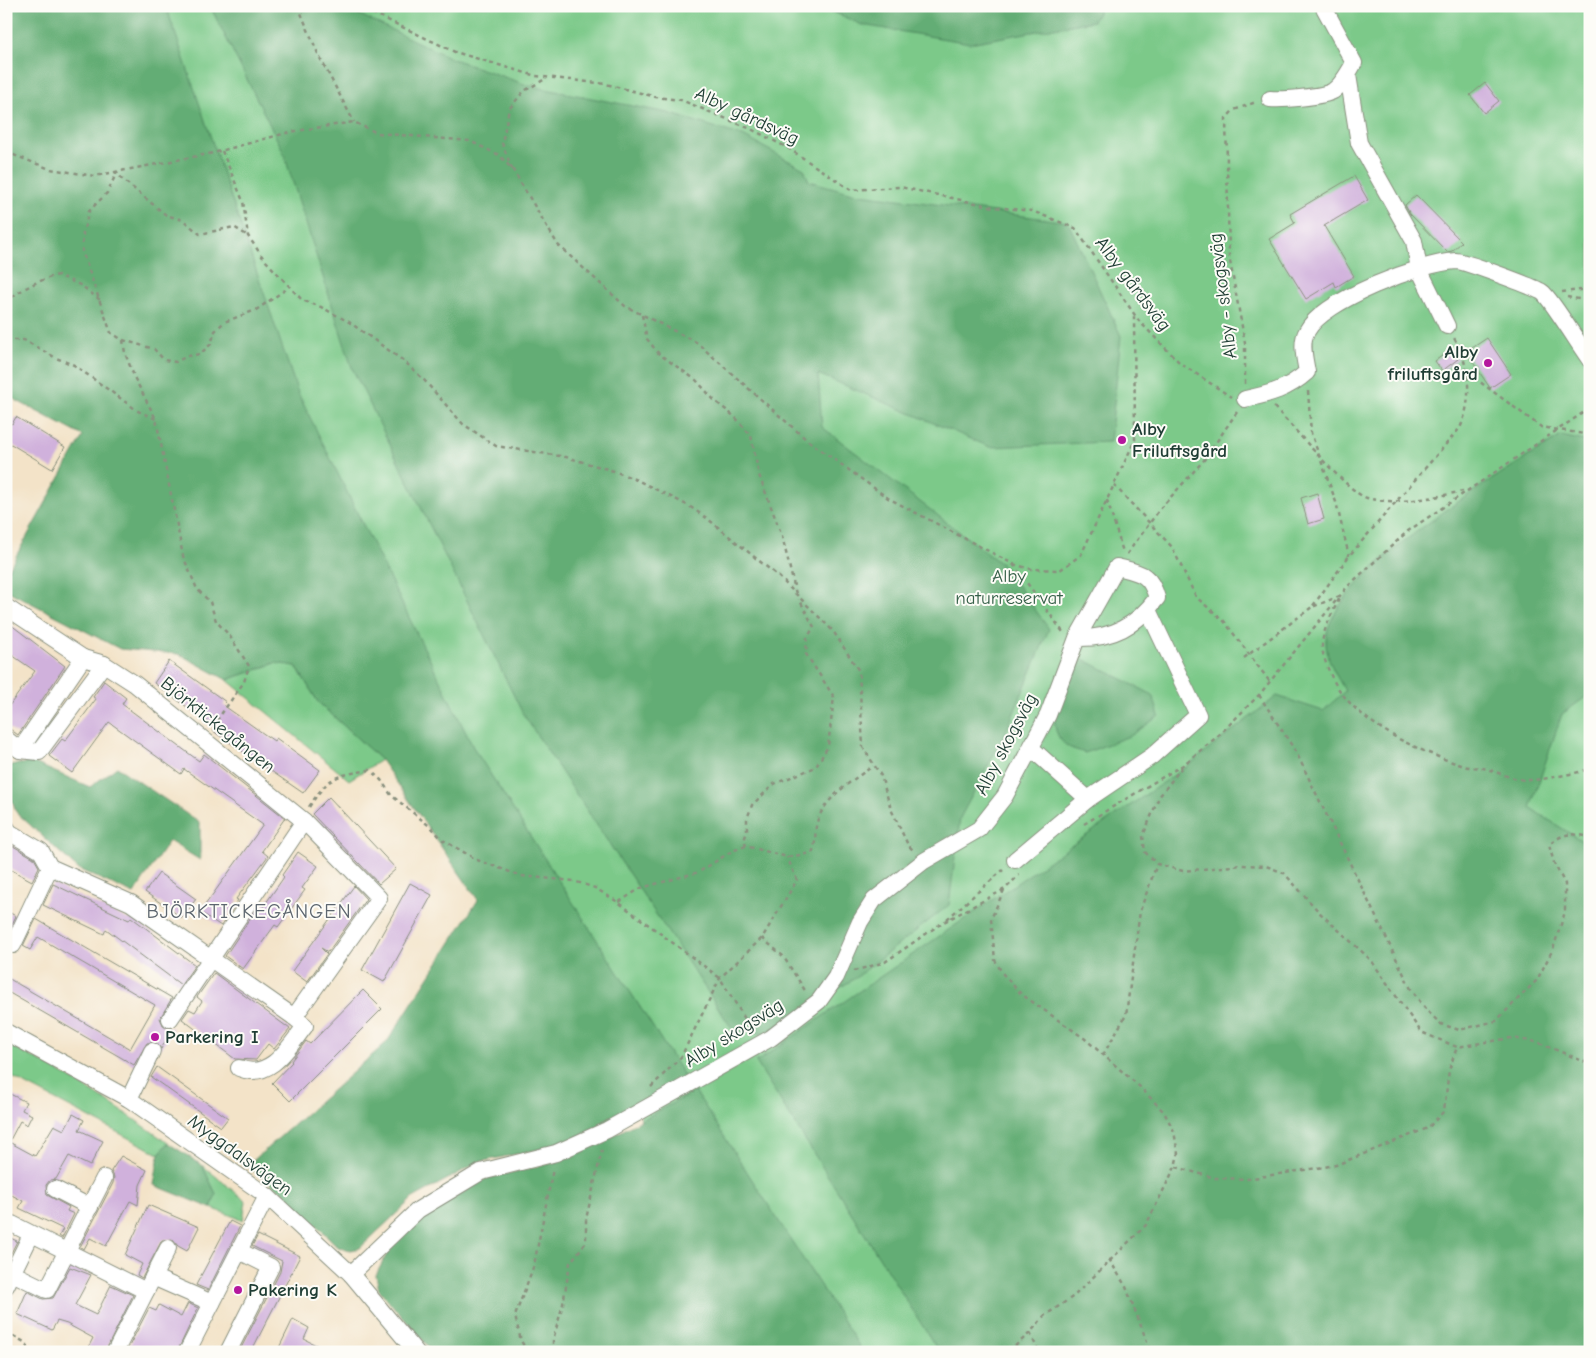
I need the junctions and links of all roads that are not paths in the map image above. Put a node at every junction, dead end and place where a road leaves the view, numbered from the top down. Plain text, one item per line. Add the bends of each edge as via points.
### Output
1 (1323, 6) edge
2 (1348, 75) junction
3 (1270, 99) road end
4 (1419, 269) junction
5 (1447, 326) road end
6 (1590, 360) edge
7 (1245, 399) road end
8 (6, 607) edge
9 (1148, 610) junction
10 (1075, 642) junction
11 (84, 658) junction
12 (104, 664) junction
13 (6, 739) edge
14 (1031, 748) junction
15 (20, 750) junction
16 (1088, 799) junction
17 (304, 821) junction
18 (6, 827) edge
19 (1020, 864) road end
20 (50, 867) junction
21 (12, 944) edge
22 (210, 960) junction
23 (294, 1017) junction
24 (170, 1019) dead end
25 (6, 1032) edge
26 (152, 1051) dead end
27 (240, 1068) dead end
28 (129, 1099) junction
29 (104, 1178) dead end
30 (55, 1190) dead end
31 (267, 1196) junction
32 (90, 1207) junction
33 (6, 1221) edge
34 (32, 1235) junction
35 (168, 1248) dead end
36 (239, 1251) junction
37 (66, 1252) junction
38 (351, 1274) junction
39 (9, 1280) edge
40 (150, 1284) junction
41 (212, 1303) junction
42 (115, 1352) edge
43 (187, 1352) edge
44 (228, 1352) edge
45 (416, 1352) edge

1 - 2 street via 1354,63
2 - 3 street via 1332,91 1285,100
2 - 4 street via 1358,143 1414,241
4 - 5 street
4 - 6 street via 1457,261 1543,293
4 - 7 street via 1342,300 1317,318 1306,331 1307,372 1292,385
8 - 11 street, Björktickegången
9 - 10 street via 1116,633
9 - 10 street, Alby skogsväg via 1156,598 1153,584 1143,574 1117,567
9 - 16 street via 1198,716 1152,756
10 - 14 street, Alby skogsväg via 1048,715
11 - 12 street, Björktickegången
11 - 15 street
12 - 15 street via 39,752
12 - 17 street, Björktickegången via 135,684
13 - 15 street
14 - 16 street
14 - 38 street, Alby skogsväg via 1004,796 978,829 924,861 874,900 860,922 836,977 814,1005 761,1044 607,1130 556,1153 481,1172 418,1210
16 - 19 street
17 - 22 street
17 - 23 street, Björktickegången via 379,898
18 - 20 street via 8,832 42,851
20 - 21 street
20 - 22 street via 131,904
22 - 23 street
22 - 24 street
23 - 27 street via 305,1026 268,1068 250,1072
25 - 28 street, Myggdalsvägen
26 - 28 street
28 - 31 street, Myggdalsvägen
29 - 32 street
30 - 32 street
31 - 36 street
31 - 38 street, Myggdalsvägen
32 - 37 street
33 - 34 street
34 - 37 street
34 - 39 street
35 - 40 street
36 - 41 street
36 - 44 street via 271,1267
37 - 39 street via 47,1290
37 - 40 street
38 - 45 street, Myggdalsvägen
40 - 41 street
40 - 42 street
41 - 43 street

